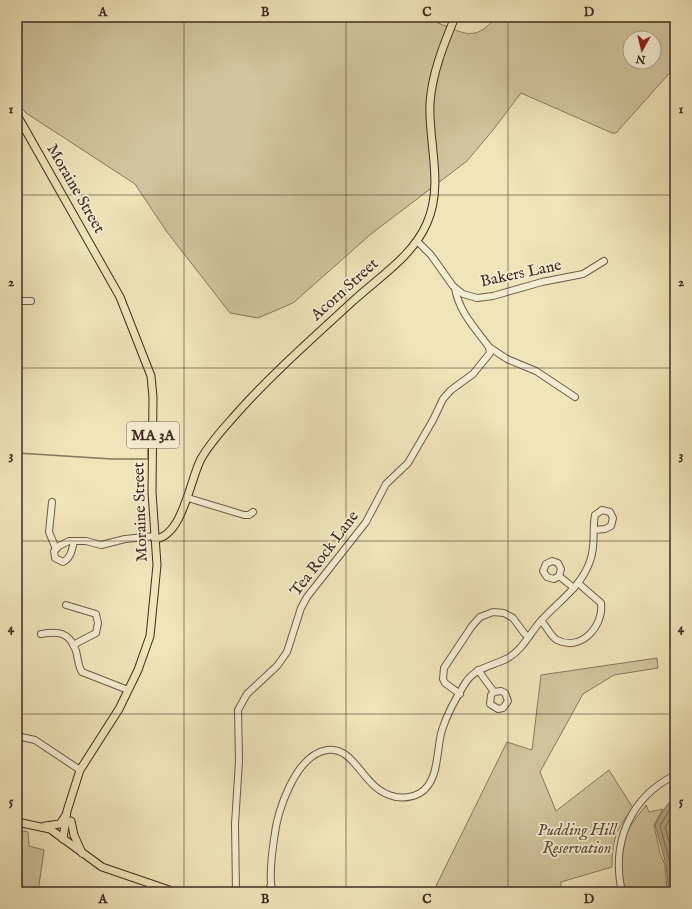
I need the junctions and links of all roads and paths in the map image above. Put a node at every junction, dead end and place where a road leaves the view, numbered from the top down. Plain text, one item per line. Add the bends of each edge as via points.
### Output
1 (455, 17) edge
2 (17, 115) edge
3 (19, 123) edge
4 (417, 241) junction
5 (604, 261) dead end
6 (456, 288) junction
7 (17, 301) edge
8 (31, 301) dead end
9 (489, 347) junction
10 (575, 397) dead end
11 (188, 498) junction
12 (52, 502) dead end
13 (253, 512) dead end
14 (594, 530) dead end
15 (155, 538) junction
16 (74, 541) junction
17 (56, 549) junction
18 (559, 576) dead end
19 (576, 585) junction
20 (66, 605) dead end
21 (541, 621) junction
22 (41, 634) dead end
23 (528, 637) junction
24 (74, 646) junction
25 (478, 670) junction
26 (128, 690) junction
27 (494, 692) dead end
28 (460, 694) junction
29 (17, 736) edge
30 (80, 770) junction
31 (675, 775) edge
32 (70, 801) junction
33 (67, 812) junction
34 (71, 821) junction
35 (17, 822) edge
36 (35, 824) junction
37 (63, 839) junction
38 (83, 855) junction
39 (150, 884) junction
40 (271, 884) junction
41 (150, 892) edge
42 (175, 892) edge
43 (236, 892) edge
44 (267, 892) edge
45 (272, 892) edge
46 (622, 892) edge

1 - 4 main road, Acorn Street via 438,62 431,93 434,195 428,222
2 - 3 main road, Moraine Street / MA 3A
3 - 15 main road, Moraine Street / MA 3A via 120,297 151,376
4 - 6 street, Bakers Lane
4 - 11 main road, Acorn Street via 282,365 228,423 201,459
5 - 6 street, Bakers Lane via 583,274 542,282 487,298 468,296
6 - 9 street via 465,316
7 - 8 street
9 - 10 street via 507,359 536,371
9 - 43 street, Tea Rock Lane via 490,353 486,360 443,399 408,463 386,484 366,522 307,597 283,659 247,694 240,706 235,824
11 - 13 street via 244,515
11 - 15 main road, Acorn Street via 168,533
12 - 17 street via 49,532
14 - 19 street via 592,555
15 - 16 street via 125,539 101,545
15 - 26 main road, Moraine Street / MA 3A via 157,565 152,626 145,654
16 - 17 street via 64,543
16 - 17 street via 70,557 63,562 55,558 53,554
18 - 19 street
19 - 21 street
19 - 21 street via 601,603 600,619 589,635 575,642 564,642 553,637
20 - 24 street via 96,614 98,623 96,633
21 - 23 street
22 - 24 street via 56,631
23 - 25 street via 508,658
23 - 28 street via 513,618 504,613 492,612 480,617 444,668 445,683
24 - 26 street via 82,672
25 - 27 street
25 - 28 street via 466,682
26 - 30 main road, Moraine Street / MA 3A via 106,731
28 - 40 street via 442,731 434,775 424,791 414,796 398,797 385,794 374,787 353,761 340,752 327,750 310,758 291,785 280,813 274,837
29 - 30 street via 35,740
30 - 32 main road, Moraine Street / MA 3A
31 - 46 street via 660,784 640,803 627,823 621,838 619,855
32 - 33 main road, Moraine Street / MA 3A
32 - 34 main road, Moraine Street / MA 3A
33 - 36 main road via 62,822 56,826
33 - 37 main road, Moraine Street / MA 3A
34 - 37 main road, Moraine Street / MA 3A
34 - 38 main road, MA 3A
35 - 36 main road
36 - 37 main road via 50,829
37 - 38 main road
38 - 39 main road via 102,867
39 - 41 street
39 - 42 main road
40 - 44 street
40 - 45 street

